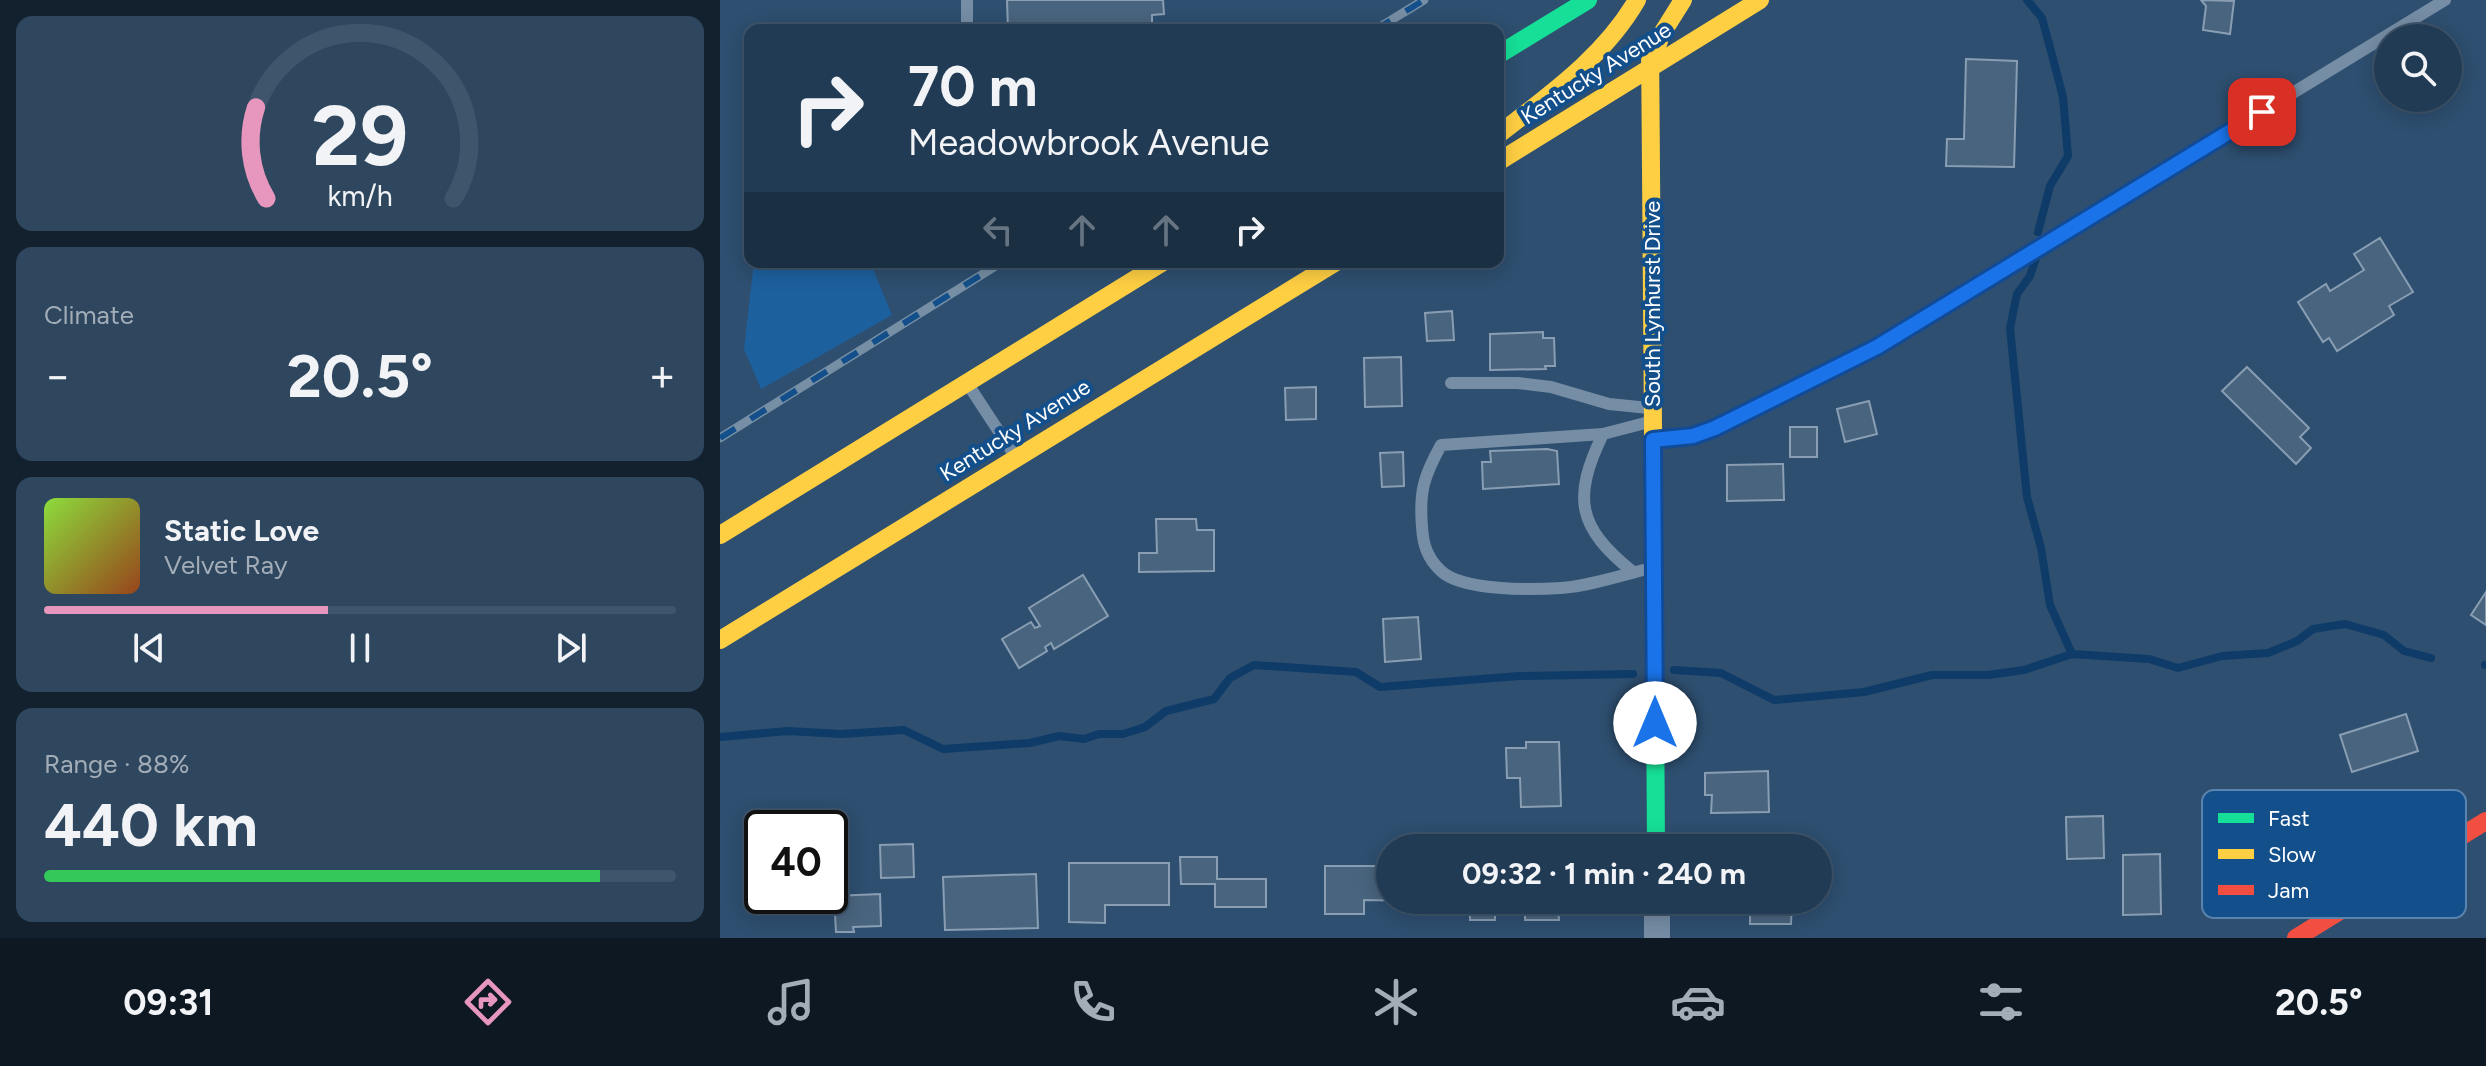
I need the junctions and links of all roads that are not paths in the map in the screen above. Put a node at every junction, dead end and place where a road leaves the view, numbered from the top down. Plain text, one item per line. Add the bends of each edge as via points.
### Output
1 (967, 0) edge
2 (1588, 0) edge
3 (1637, 0) edge
4 (1650, 0) edge
5 (1683, 0) edge
6 (1760, 0) edge
7 (2445, 0) edge
8 (967, 24) edge
9 (1504, 51) edge
10 (1650, 68) junction
11 (1504, 130) edge
12 (1504, 158) edge
13 (1153, 268) edge
14 (1326, 268) edge
15 (967, 383) junction
16 (1451, 383) dead end
17 (1653, 423) junction
18 (1603, 434) junction
19 (1016, 458) junction
20 (720, 535) edge
21 (1654, 567) junction
22 (1633, 572) junction
23 (720, 640) edge
24 (2486, 821) edge
25 (2466, 833) edge
26 (1656, 834) edge
27 (1657, 914) edge
28 (2328, 918) edge
29 (1657, 938) edge
30 (2296, 938) edge

1 - 8 lane
2 - 9 main road
3 - 11 main road via 1604,45
4 - 10 main road, South Lynhurst Drive
5 - 10 main road via 1661,35
6 - 10 main road, Kentucky Avenue
7 - 17 lane via 1877,347 1693,436
10 - 12 main road, Kentucky Avenue
10 - 17 main road, South Lynhurst Drive
13 - 15 main road
14 - 19 main road, Kentucky Avenue
15 - 19 lane
15 - 20 main road
16 - 17 lane via 1564,391
17 - 18 lane
17 - 21 main road, South Lynhurst Drive
18 - 22 lane via 1589,462 1586,513 1605,550
18 - 22 lane via 1441,445 1425,474 1420,508 1423,547 1441,571 1462,582 1563,588
19 - 23 main road, Kentucky Avenue
21 - 22 lane
21 - 26 main road, South Lynhurst Drive
24 - 25 main road
27 - 29 street
28 - 30 main road

